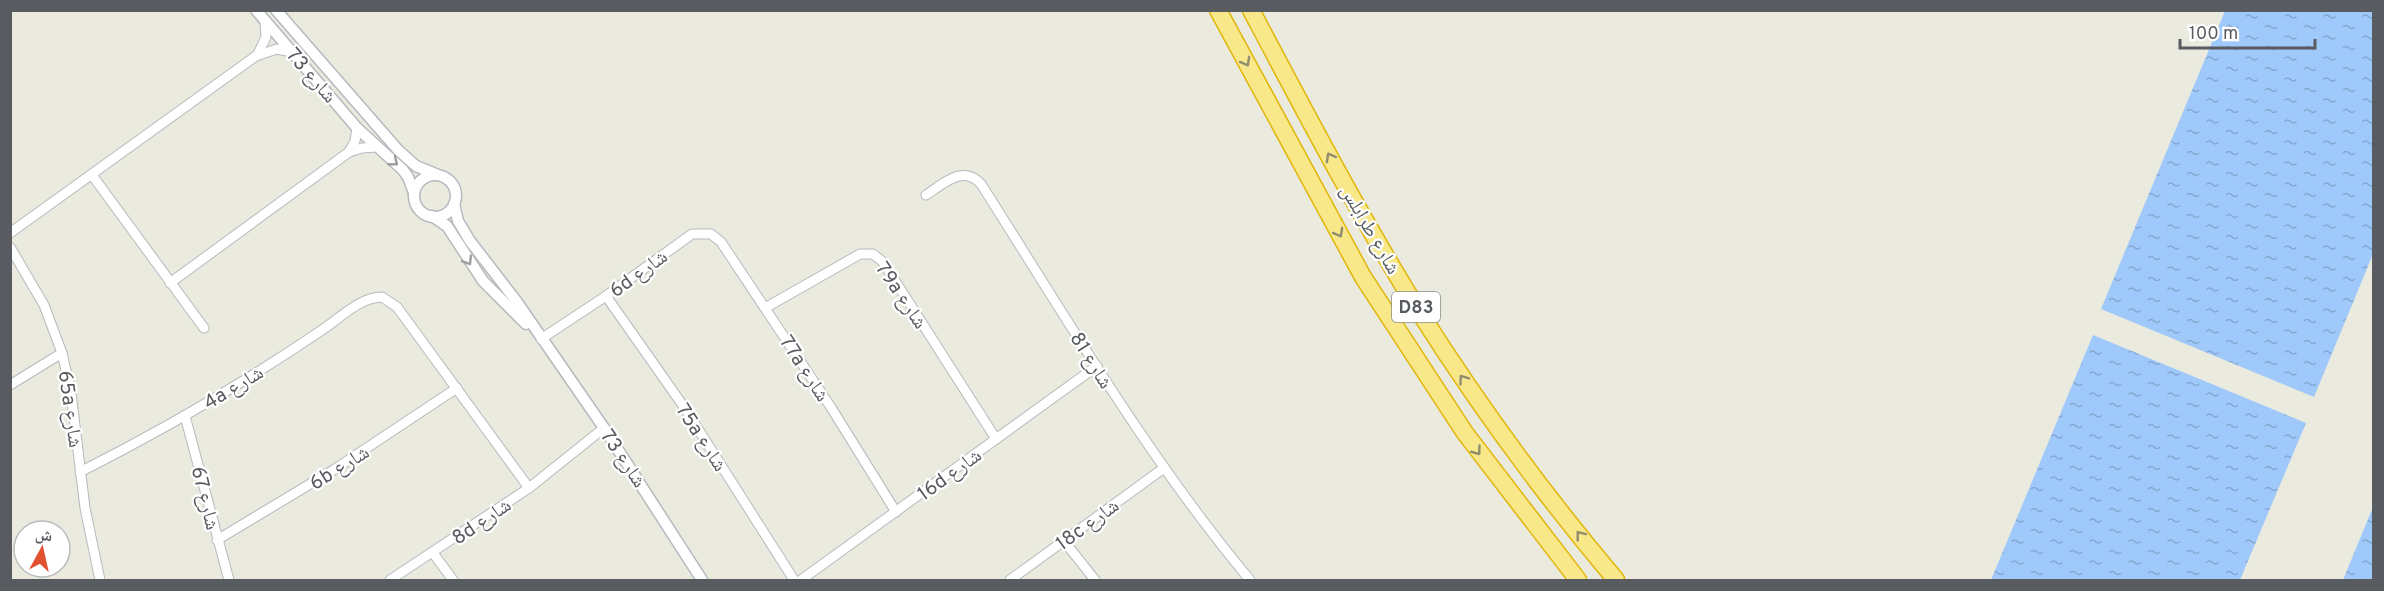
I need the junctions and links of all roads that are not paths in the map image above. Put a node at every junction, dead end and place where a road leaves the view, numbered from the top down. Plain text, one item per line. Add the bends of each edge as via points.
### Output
1 (256, 10) edge
2 (276, 10) edge
3 (1218, 10) edge
4 (1251, 10) edge
5 (266, 22) junction
6 (291, 52) junction
7 (256, 56) junction
8 (357, 128) junction
9 (376, 147) junction
10 (349, 152) junction
11 (92, 175) junction
12 (438, 175) junction
13 (414, 193) junction
14 (926, 195) dead end
15 (454, 204) junction
16 (432, 216) junction
17 (704, 232) joint
18 (10, 233) edge
19 (10, 247) edge
20 (170, 283) junction
21 (606, 296) junction
22 (765, 308) junction
23 (204, 328) dead end
24 (543, 341) junction
25 (62, 353) junction
26 (1097, 366) junction
27 (10, 385) edge
28 (457, 388) junction
29 (185, 416) junction
30 (606, 430) junction
31 (996, 439) junction
32 (1164, 468) junction
33 (80, 472) junction
34 (530, 488) junction
35 (896, 512) junction
36 (217, 540) junction
37 (1064, 541) junction
38 (433, 553) junction
39 (100, 580) edge
40 (229, 580) edge
41 (390, 580) edge
42 (453, 580) edge
43 (702, 580) edge
44 (794, 580) edge
45 (801, 580) edge
46 (1010, 580) edge
47 (1095, 580) edge
48 (1250, 580) edge
49 (1578, 580) edge
50 (1616, 580) edge

1 - 5 street, شارع 73
2 - 12 street, شارع 73 via 398,150 416,166
3 -> 49 highway, شارع طرابلس / D83 via 1363,277 1465,433
50 -> 4 highway, شارع طرابلس / D83 via 1508,443 1425,321
5 - 6 street, شارع 73
5 - 7 street via 264,44
6 - 7 street via 270,50
6 - 8 street, شارع 73
7 - 11 street
8 - 9 street, شارع 73
8 - 10 street
9 - 10 street
9 -> 13 street, شارع 73 via 403,170
10 - 20 street
11 - 18 street
11 - 20 street
12 - 13 street via 420,182
12 - 15 street via 453,185
13 - 16 street via 417,206
14 - 26 street, شارع 81 via 959,175 976,180
15 - 16 street via 445,214
15 - 24 street, شارع 73 via 467,236
16 -> 24 street, شارع 73 via 453,233 483,281
17 - 21 street, 6d شارع via 687,237
17 - 22 street, 77a شارع via 721,242
19 - 25 street, 65a شارع via 44,304
20 - 23 street
21 - 24 street, 6d شارع
21 - 44 street, 75a شارع via 684,407
22 - 31 street, 79a شارع via 860,254 873,254 883,262
22 - 35 street, 77a شارع
24 - 30 street, شارع 73
25 - 27 street
25 - 33 street, 65a شارع
26 - 31 street, 16d شارع
26 - 32 street, شارع 81
28 - 29 street, 4a شارع via 397,307 382,297 363,302
28 - 34 street
28 - 36 street, 6b شارع via 335,469
29 - 33 street, 4a شارع
29 - 36 street, شارع 67
30 - 34 street, 8d شارع
30 - 43 street, شارع 73
31 - 35 street, 16d شارع
32 - 37 street, 18c شارع
32 - 48 street, شارع 81
33 - 39 street, 65a شارع
34 - 38 street, 8d شارع
35 - 45 street, 16d شارع
36 - 40 street, شارع 67
37 - 46 street, 18c شارع
37 - 47 street
38 - 41 street, 8d شارع
38 - 42 street

